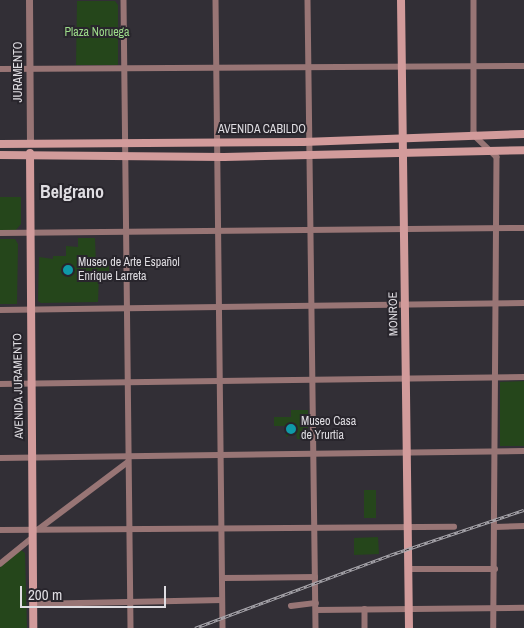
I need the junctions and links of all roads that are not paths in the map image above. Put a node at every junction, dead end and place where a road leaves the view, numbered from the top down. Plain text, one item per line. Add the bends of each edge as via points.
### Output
1 (29, 0) edge
2 (124, 0) edge
3 (216, 0) edge
4 (308, 0) edge
5 (401, 0) edge
6 (474, 0) edge
7 (524, 66) edge
8 (309, 67) junction
9 (402, 67) junction
10 (474, 67) junction
11 (0, 69) edge
12 (30, 69) junction
13 (125, 69) junction
14 (216, 69) junction
15 (524, 134) edge
16 (479, 139) junction
17 (403, 140) junction
18 (124, 142) junction
19 (218, 142) junction
20 (309, 142) junction
21 (0, 144) edge
22 (30, 145) junction
23 (524, 150) edge
24 (492, 151) junction
25 (0, 154) edge
26 (403, 154) junction
27 (30, 155) junction
28 (124, 156) junction
29 (218, 156) junction
30 (309, 156) junction
31 (497, 228) junction
32 (524, 228) edge
33 (404, 229) junction
34 (310, 230) junction
35 (218, 231) junction
36 (126, 232) junction
37 (0, 233) edge
38 (29, 233) junction
39 (496, 303) junction
40 (524, 303) edge
41 (405, 305) junction
42 (312, 306) junction
43 (219, 307) junction
44 (126, 308) junction
45 (0, 310) edge
46 (30, 310) junction
47 (495, 377) junction
48 (524, 377) edge
49 (406, 379) junction
50 (313, 380) junction
51 (220, 381) junction
52 (126, 383) junction
53 (0, 384) edge
54 (30, 385) junction
55 (496, 451) junction
56 (524, 451) edge
57 (406, 452) junction
58 (313, 453) junction
59 (220, 455) junction
60 (31, 457) junction
61 (0, 458) edge
62 (128, 459) junction
63 (407, 526) junction
64 (454, 526) dead end
65 (524, 526) edge
66 (221, 527) junction
67 (314, 527) junction
68 (495, 527) junction
69 (35, 529) junction
70 (129, 529) junction
71 (0, 530) edge
72 (32, 538) junction
73 (0, 564) edge
74 (495, 569) junction
75 (408, 570) junction
76 (222, 578) junction
77 (315, 578) junction
78 (222, 600) junction
79 (130, 602) junction
80 (33, 604) junction
81 (291, 606) dead end
82 (316, 607) junction
83 (524, 608) edge
84 (409, 609) junction
85 (494, 609) junction
86 (365, 610) junction
87 (33, 628) edge
88 (130, 628) edge
89 (223, 628) edge
90 (316, 628) edge
91 (365, 628) edge
92 (408, 628) edge
93 (494, 628) edge

1 - 12 street, JURAMENTO
2 - 13 street
3 - 14 street
4 - 8 street
5 - 9 main road, MONROE
6 - 10 street
7 - 10 street
8 - 9 street
8 - 14 street
8 - 20 street
9 - 10 street
9 - 17 main road, MONROE
10 - 16 street
11 - 12 street
12 - 13 street
12 - 22 street, JURAMENTO
13 - 14 street
13 - 18 street
14 - 19 street
15 - 16 main road, AVENIDA CABILDO
16 - 17 main road, AVENIDA CABILDO
16 - 24 street
17 - 20 main road, AVENIDA CABILDO
17 - 26 main road, MONROE
18 - 19 main road, AVENIDA CABILDO
18 - 22 main road, AVENIDA CABILDO
18 - 28 street
19 - 20 main road, AVENIDA CABILDO
19 - 29 street
20 - 30 street
21 - 22 main road, AVENIDA CABILDO
22 - 27 main road, AVENIDA JURAMENTO
23 - 24 main road, AVENIDA CABILDO
24 - 26 main road, AVENIDA CABILDO
24 - 31 street via 497,157
25 - 27 main road, AVENIDA CABILDO
26 - 30 main road, AVENIDA CABILDO
26 - 33 main road, MONROE
27 - 28 main road, AVENIDA CABILDO
27 - 38 main road, AVENIDA JURAMENTO
28 - 29 main road, AVENIDA CABILDO
28 - 36 street
29 - 30 main road, AVENIDA CABILDO
29 - 35 street
30 - 34 street
31 - 32 street
31 - 33 street
31 - 39 street
33 - 34 street
33 - 41 main road, MONROE
34 - 35 street
34 - 42 street
35 - 36 street
35 - 43 street
36 - 38 street
36 - 44 street
37 - 38 street
38 - 46 main road, AVENIDA JURAMENTO
39 - 40 street
39 - 41 street
39 - 47 street
41 - 42 street
41 - 49 main road, MONROE
42 - 43 street
42 - 50 street
43 - 44 street
43 - 51 street
44 - 46 street
44 - 52 street
45 - 46 street
46 - 54 main road, AVENIDA JURAMENTO
47 - 48 street
47 - 49 street
47 - 55 street
49 - 50 street
49 - 57 main road, MONROE
50 - 51 street
50 - 58 street
51 - 52 street
51 - 59 street
52 - 54 street
52 - 62 street
53 - 54 street
54 - 60 main road, AVENIDA JURAMENTO
55 - 56 street
55 - 57 street
55 - 68 street
57 - 58 street
57 - 63 main road, MONROE
58 - 59 street
58 - 67 street
59 - 62 street
59 - 66 street
60 - 61 street
60 - 62 street
60 - 69 main road, AVENIDA JURAMENTO
62 - 69 street
62 - 70 street
63 - 64 street
63 - 67 street
63 - 75 main road, MONROE
65 - 68 street
66 - 67 street
66 - 70 street
66 - 76 street
67 - 77 street
68 - 74 street
69 - 70 street
69 - 71 street
69 - 72 main road, AVENIDA JURAMENTO
70 - 79 street
72 - 73 street
72 - 80 main road, AVENIDA JURAMENTO
74 - 75 street
74 - 85 street
75 - 84 main road, MONROE
76 - 77 street
76 - 78 street
77 - 82 street
78 - 79 street
78 - 89 street
79 - 80 street
79 - 88 street
80 - 87 main road, AVENIDA JURAMENTO
81 - 82 street
82 - 86 street
82 - 90 street
83 - 85 street
84 - 85 street
84 - 86 street
84 - 92 main road, MONROE
85 - 93 street
86 - 91 street

